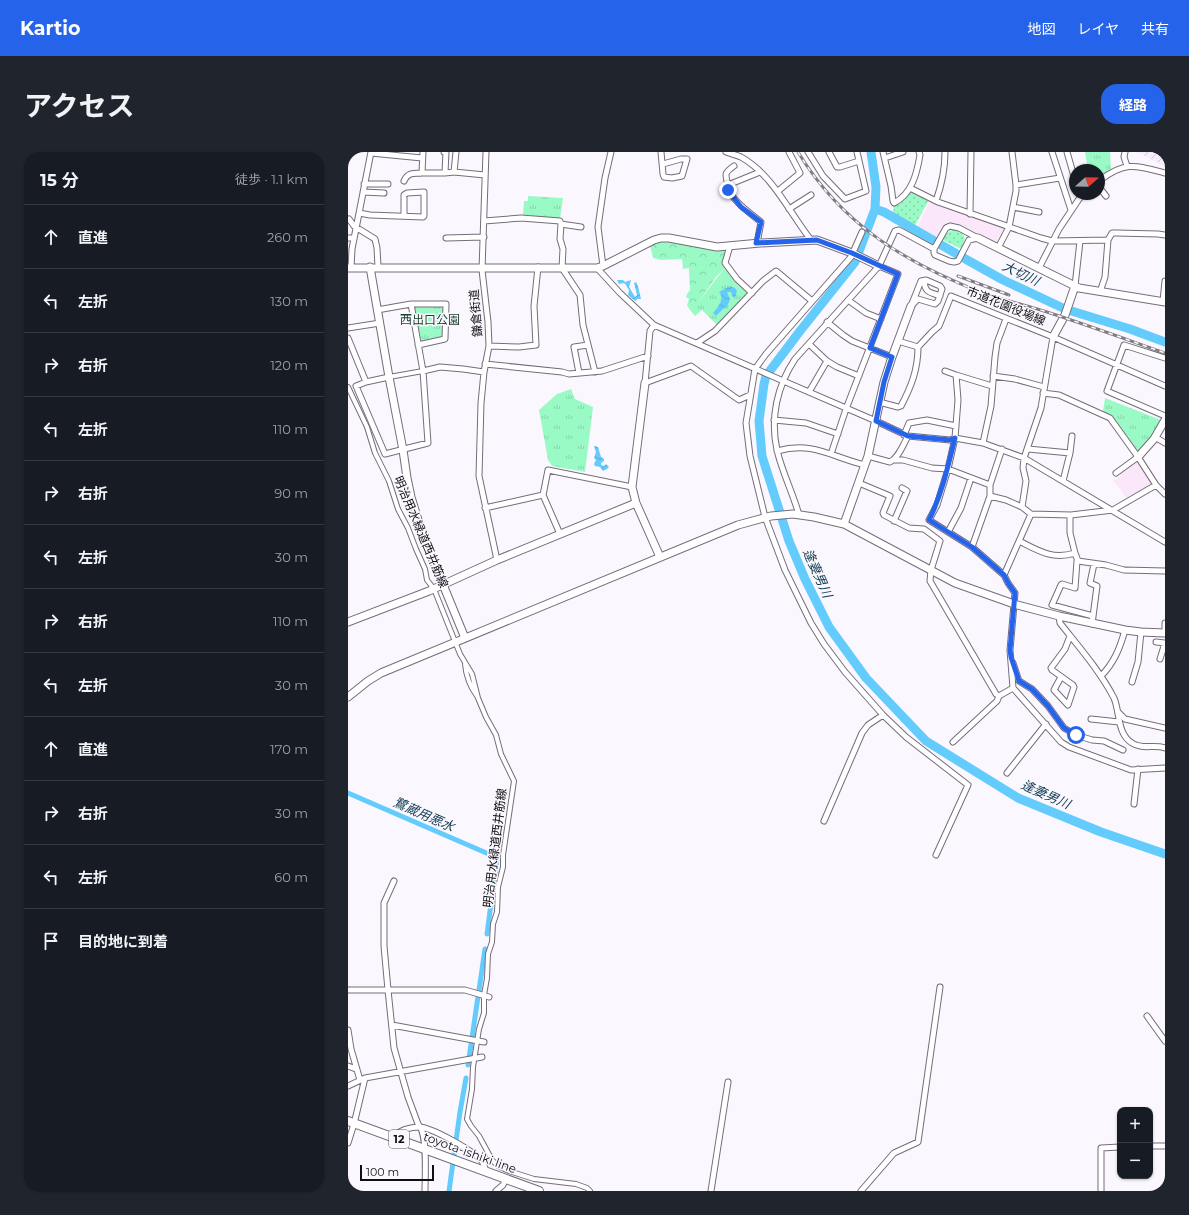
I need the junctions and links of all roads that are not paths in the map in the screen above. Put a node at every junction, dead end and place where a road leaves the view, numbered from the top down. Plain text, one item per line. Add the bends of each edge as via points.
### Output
1 (444, 152) edge
2 (456, 152) edge
3 (486, 152) edge
4 (611, 152) edge
5 (662, 152) edge
6 (726, 152) edge
7 (789, 152) edge
8 (808, 152) edge
9 (829, 152) edge
10 (856, 152) edge
11 (883, 152) edge
12 (903, 152) edge
13 (919, 152) edge
14 (944, 152) edge
15 (971, 152) edge
16 (1012, 152) edge
17 (1052, 152) edge
18 (1067, 152) edge
19 (1125, 152) edge
20 (371, 153) edge
21 (410, 154) edge
22 (741, 154) edge
23 (423, 155) edge
24 (885, 158) junction
25 (859, 161) junction
26 (663, 164) junction
27 (1070, 164) edge
28 (734, 166) dead end
29 (1127, 166) junction
30 (454, 172) junction
31 (760, 172) junction
32 (445, 173) junction
33 (1165, 173) edge
34 (422, 174) junction
35 (485, 175) junction
36 (1105, 176) edge
37 (1060, 178) junction
38 (404, 181) dead end
39 (364, 184) junction
40 (388, 184) dead end
41 (728, 185) junction
42 (1016, 185) junction
43 (910, 188) junction
44 (778, 191) junction
45 (363, 192) junction
46 (384, 192) dead end
47 (811, 194) dead end
48 (1077, 200) edge
49 (936, 201) junction
50 (1013, 207) junction
51 (788, 209) junction
52 (1071, 210) junction
53 (1039, 212) dead end
54 (359, 213) junction
55 (970, 214) junction
56 (404, 216) junction
57 (349, 219) dead end
58 (484, 221) junction
59 (561, 224) junction
60 (357, 227) junction
61 (581, 227) dead end
62 (1009, 227) junction
63 (862, 232) dead end
64 (966, 232) junction
65 (1165, 235) edge
66 (484, 237) junction
67 (348, 238) edge
68 (354, 238) junction
69 (446, 238) dead end
70 (978, 238) junction
71 (811, 240) junction
72 (969, 240) junction
73 (1108, 240) junction
74 (1052, 241) junction
75 (1080, 242) junction
76 (756, 243) junction
77 (730, 246) junction
78 (934, 248) junction
79 (998, 248) junction
80 (853, 254) junction
81 (876, 264) junction
82 (378, 267) junction
83 (483, 267) junction
84 (538, 267) junction
85 (600, 267) junction
86 (350, 268) edge
87 (370, 268) junction
88 (562, 268) junction
89 (1039, 268) junction
90 (924, 281) junction
91 (1165, 281) edge
92 (1075, 286) junction
93 (1100, 292) junction
94 (752, 293) junction
95 (940, 296) junction
96 (917, 297) junction
97 (848, 300) junction
98 (812, 301) junction
99 (1164, 302) edge
100 (411, 304) junction
101 (911, 306) joint
102 (377, 310) junction
103 (881, 319) junction
104 (1006, 319) junction
105 (827, 322) junction
106 (380, 323) junction
107 (654, 324) junction
108 (348, 328) edge
109 (1053, 337) junction
110 (348, 338) edge
111 (898, 341) junction
112 (697, 343) junction
113 (809, 344) junction
114 (418, 345) junction
115 (588, 345) junction
116 (489, 346) junction
117 (918, 347) junction
118 (870, 348) junction
119 (648, 356) junction
120 (892, 357) junction
121 (1165, 358) edge
122 (827, 361) junction
123 (485, 364) junction
124 (1116, 365) junction
125 (757, 369) junction
126 (945, 370) dead end
127 (423, 371) junction
128 (484, 372) junction
129 (595, 372) junction
130 (579, 373) junction
131 (956, 375) junction
132 (859, 376) junction
133 (993, 376) junction
134 (389, 378) junction
135 (783, 381) junction
136 (366, 382) junction
137 (646, 383) junction
138 (992, 386) junction
139 (1165, 386) edge
140 (348, 387) edge
141 (1044, 390) junction
142 (809, 392) junction
143 (750, 395) junction
144 (880, 402) junction
145 (846, 409) junction
146 (1165, 416) edge
147 (774, 420) junction
148 (1165, 420) edge
149 (876, 421) junction
150 (956, 426) junction
151 (838, 434) junction
152 (906, 436) junction
153 (1072, 436) dead end
154 (1155, 437) junction
155 (955, 438) junction
156 (983, 443) junction
157 (1165, 443) edge
158 (1002, 449) junction
159 (1028, 449) junction
160 (403, 450) junction
161 (777, 451) junction
162 (1070, 453) junction
163 (831, 454) junction
164 (868, 456) junction
165 (1138, 457) junction
166 (1024, 458) junction
167 (893, 460) junction
168 (865, 465) junction
169 (948, 469) junction
170 (1116, 473) dead end
171 (972, 478) junction
172 (1063, 481) junction
173 (859, 483) junction
174 (990, 485) junction
175 (1156, 485) junction
176 (632, 487) junction
177 (902, 488) dead end
178 (1165, 494) edge
179 (543, 495) junction
180 (990, 496) junction
181 (636, 503) junction
182 (1022, 507) junction
183 (484, 508) junction
184 (1113, 510) junction
185 (796, 514) junction
186 (1031, 514) junction
187 (1070, 515) junction
188 (768, 516) junction
189 (929, 520) junction
190 (894, 521) junction
191 (844, 524) junction
192 (924, 529) junction
193 (948, 532) junction
194 (560, 534) junction
195 (1020, 541) junction
196 (1165, 542) edge
197 (972, 547) junction
198 (1075, 553) junction
199 (660, 556) junction
200 (497, 560) junction
201 (1077, 561) junction
202 (1094, 564) junction
203 (931, 570) junction
204 (1165, 571) edge
205 (1004, 575) junction
206 (444, 584) junction
207 (434, 589) junction
208 (1014, 604) junction
209 (1059, 616) junction
210 (1093, 616) junction
211 (348, 622) edge
212 (1165, 623) edge
213 (1092, 624) junction
214 (1125, 630) junction
215 (1141, 632) junction
216 (1165, 633) edge
217 (1070, 636) junction
218 (465, 638) junction
219 (456, 642) junction
220 (1156, 642) dead end
221 (1165, 643) edge
222 (1011, 657) junction
223 (1160, 659) dead end
224 (1061, 676) junction
225 (1101, 676) junction
226 (1132, 682) dead end
227 (1013, 688) junction
228 (999, 696) junction
229 (348, 697) edge
230 (1117, 712) junction
231 (883, 715) junction
232 (1091, 720) dead end
233 (1119, 722) junction
234 (1046, 724) junction
235 (1165, 728) edge
236 (953, 742) dead end
237 (1165, 748) edge
238 (1123, 750) dead end
239 (1165, 768) edge
240 (1138, 769) junction
241 (1008, 773) dead end
242 (1134, 804) dead end
243 (824, 821) dead end
244 (936, 855) dead end
245 (394, 881) dead end
246 (940, 987) dead end
247 (348, 990) edge
248 (388, 990) junction
249 (483, 995) junction
250 (1147, 1016) dead end
251 (392, 1025) junction
252 (348, 1030) edge
253 (1165, 1041) edge
254 (484, 1042) dead end
255 (482, 1057) dead end
256 (474, 1058) junction
257 (348, 1066) edge
258 (356, 1069) junction
259 (401, 1070) junction
260 (366, 1078) junction
261 (360, 1080) junction
262 (728, 1082) dead end
263 (348, 1086) edge
264 (351, 1122) edge
265 (421, 1127) junction
266 (394, 1137) junction
267 (348, 1143) edge
268 (1153, 1146) edge
269 (1165, 1146) edge
270 (1117, 1147) edge
271 (424, 1150) junction
272 (486, 1172) junction
273 (506, 1179) junction
274 (425, 1191) edge
275 (496, 1191) edge
276 (539, 1191) edge
277 (590, 1191) edge
278 (711, 1191) edge
279 (861, 1191) edge
280 (1101, 1191) edge

1 - 32 street
2 - 30 street
3 - 35 street, 鎌倉街道
4 - 85 street via 598,227
5 - 26 street
6 - 22 street
7 - 44 street via 800,173
8 - 25 street via 823,176 845,199 866,191
9 - 25 street via 840,168
10 - 25 street
11 - 24 street
12 - 24 street
13 - 43 street via 916,176
14 - 49 street via 943,181
15 - 55 street
16 - 42 street
17 - 37 street
18 - 27 street
19 - 29 street
20 - 21 street
20 - 39 street
21 - 23 street
22 - 31 street
23 - 34 street
24 - 43 street via 894,203
26 - 26 street via 664,176 682,176 687,159
28 - 41 street via 725,175
29 - 33 street
29 - 36 street
30 - 32 street
30 - 35 street
31 - 41 street
31 - 44 street
32 - 34 street
34 - 38 street via 410,174
35 - 58 street, 鎌倉街道
37 - 42 street
37 - 52 street
39 - 40 street
39 - 45 street
41 - 76 street via 728,190 741,207 761,222
42 - 50 street
43 - 49 street
44 - 51 street
45 - 46 street
45 - 54 street
47 - 51 street
48 - 52 street
49 - 55 street
50 - 53 street
50 - 62 street
51 - 71 street
52 - 74 street
54 - 56 street
54 - 60 street
55 - 62 street
56 - 56 street via 424,216 424,192 404,195
57 - 60 street
58 - 59 street via 521,218 560,221
58 - 66 street, 鎌倉街道
59 - 61 street
59 - 88 street
60 - 68 street
60 - 82 street via 375,239
62 - 74 street
62 - 79 street
63 - 80 street
64 - 70 street
64 - 72 street
64 - 78 street via 954,226 946,228
65 - 73 street via 1112,233
66 - 69 street
66 - 83 street, 鎌倉街道
67 - 68 street
68 - 86 street
70 - 72 street
70 - 79 street
71 - 76 street
71 - 80 street
72 - 78 street via 958,261 954,262 935,255
73 - 75 street
73 - 93 street via 1105,277
74 - 75 street
74 - 89 street
75 - 92 street
76 - 77 street
77 - 85 street via 717,247 661,238
77 - 94 street via 725,263
78 - 81 street via 897,230 892,236 886,255
79 - 89 street
80 - 81 street
80 - 98 street
81 - 97 street
81 - 103 street via 898,274
82 - 83 street
82 - 87 street
83 - 84 street
83 - 116 street, 鎌倉街道
84 - 88 street
84 - 116 street via 534,306 536,345
85 - 88 street
85 - 107 street via 620,293
86 - 87 street
87 - 102 street
88 - 115 street via 580,295 580,308
89 - 92 street
90 - 95 street via 927,291
90 - 95 street via 940,286
90 - 96 street via 921,281
91 - 99 street
92 - 93 street
92 - 109 street via 1065,315
93 - 99 street
94 - 98 street via 776,271
94 - 112 street via 715,331
95 - 96 street via 935,304
96 - 101 street
97 - 103 street via 866,314
97 - 105 street
98 - 125 street via 766,354
100 - 102 street
100 - 114 street
100 - 114 street via 446,304 445,339
101 - 111 street
102 - 106 street
103 - 118 street
104 - 109 street, 市道花園役場線
104 - 117 street, 市道花園役場線 via 951,296 939,326
104 - 133 street via 997,343
105 - 113 street
105 - 118 street via 843,335
106 - 108 street
106 - 134 street
107 - 112 street
107 - 119 street via 650,331
109 - 124 street, 市道花園役場線
109 - 141 street
110 - 136 street
111 - 117 street
111 - 120 street
112 - 125 street
113 - 122 street
113 - 135 street via 795,359
114 - 127 street
115 - 129 street
115 - 130 street via 574,347
116 - 123 street, 鎌倉街道
117 - 144 street via 915,376 901,406
118 - 120 street
118 - 132 street
119 - 129 street
119 - 137 street
120 - 144 street
121 - 124 street via 1124,345
122 - 132 street
122 - 142 street
123 - 128 street, 鎌倉街道
123 - 130 street
124 - 139 street, 市道花園役場線
124 - 146 street via 1107,391
125 - 135 street
125 - 143 street
126 - 131 street
127 - 128 street via 440,367
127 - 134 street
127 - 160 street via 428,443
128 - 183 street, 鎌倉街道 via 479,473
129 - 130 street
131 - 138 street
131 - 150 street
132 - 145 street
133 - 138 street
133 - 141 street
134 - 136 street
134 - 160 street
135 - 142 street
135 - 147 street
136 - 160 street via 356,386 385,454
137 - 143 street via 691,366 738,400
137 - 176 street
138 - 156 street via 991,406
140 - 207 street, 明治用水緑道西井筋線 via 426,569 427,580
141 - 159 street
141 - 165 street via 1110,418
142 - 145 street
143 - 188 street via 746,423 749,447
144 - 149 street
145 - 149 street
145 - 151 street
147 - 151 street via 806,423
147 - 161 street
148 - 154 street
149 - 152 street
149 - 164 street
150 - 152 street via 927,420 909,423
150 - 155 street
151 - 163 street
152 - 155 street via 950,440
152 - 167 street
153 - 162 street
154 - 157 street
154 - 165 street
155 - 156 street
155 - 169 street
156 - 158 street
158 - 166 street
158 - 174 street
159 - 162 street
159 - 166 street
160 - 206 street via 417,518
161 - 163 street via 809,447
161 - 185 street
162 - 172 street
163 - 168 street
164 - 167 street via 890,462
164 - 168 street
165 - 170 street
165 - 175 street
166 - 172 street
166 - 182 street via 1026,481
167 - 169 street
168 - 173 street
169 - 171 street
169 - 189 street
171 - 174 street
171 - 193 street via 961,508
172 - 184 street
173 - 190 street via 890,496 883,514
173 - 191 street
174 - 180 street
175 - 178 street
175 - 184 street
176 - 179 street via 548,470
176 - 181 street
177 - 190 street via 907,491
179 - 183 street
179 - 194 street
180 - 182 street
180 - 197 street
181 - 194 street
181 - 199 street
182 - 186 street
183 - 200 street, 鎌倉街道
184 - 187 street
184 - 196 street
185 - 188 street
185 - 191 street
186 - 187 street
186 - 195 street
187 - 198 street via 1070,533
188 - 199 street
188 - 231 street via 785,570 811,622 845,672
189 - 192 street
189 - 193 street
190 - 192 street via 909,528
191 - 203 street
192 - 203 street via 940,541
193 - 197 street
194 - 200 street
195 - 198 street via 1047,555
195 - 205 street
197 - 205 street
198 - 201 street
199 - 218 street
200 - 206 street
201 - 202 street
201 - 210 street via 1075,588 1060,585 1052,605
202 - 204 street via 1124,570
202 - 210 street via 1090,583 1097,586
203 - 208 street via 956,583
203 - 228 street via 930,581 936,594
205 - 208 street via 1015,593
206 - 207 street
206 - 218 street
207 - 211 street
207 - 219 street, 明治用水緑道西井筋線
208 - 209 street
208 - 222 street
209 - 213 street
209 - 217 street via 1060,623
210 - 213 street
212 - 216 street
213 - 214 street
214 - 215 street
214 - 225 street via 1115,659
215 - 216 street
215 - 226 street via 1138,662
217 - 224 street via 1065,649 1051,668
217 - 225 street
218 - 219 street
219 - 229 street via 381,673
219 - 249 street, 明治用水緑道西井筋線 via 514,781
220 - 221 street
221 - 223 street
222 - 227 street
222 - 238 street via 1019,681 1032,689 1064,728 1076,735 1104,741
224 - 224 street via 1074,687 1068,706 1054,690
225 - 230 street via 1114,700
227 - 228 street
227 - 234 street
228 - 236 street via 997,701
230 - 233 street
230 - 235 street via 1125,719
231 - 243 street via 868,725 862,733
231 - 244 street via 906,737 968,785
232 - 233 street
233 - 237 street via 1132,744
234 - 240 street via 1061,742 1069,747 1131,770
234 - 241 street
239 - 240 street
240 - 242 street
245 - 248 street via 384,903
246 - 279 street via 918,1142 894,1153
247 - 248 street
248 - 249 street via 465,990
248 - 251 street
249 - 256 street, 明治用水緑道西井筋線 via 484,1013
250 - 253 street
251 - 254 street
251 - 259 street via 394,1048
252 - 258 street
255 - 256 street
256 - 259 street
256 - 277 street, 明治用水緑道西井筋線 via 467,1119 492,1160 509,1171 534,1179 576,1184
257 - 258 street
258 - 261 street
259 - 260 street
259 - 265 street
260 - 261 street
260 - 264 street
261 - 263 street
262 - 278 street
264 - 266 main road, toyota-ishiki line / 12
264 - 267 street
265 - 266 street via 402,1131
265 - 271 street
265 - 272 street via 455,1142 479,1157
266 - 271 main road, toyota-ishiki line / 12
268 - 269 street
270 - 280 street via 1100,1148
271 - 272 main road, toyota-ishiki line / 12
271 - 274 street
272 - 273 main road, toyota-ishiki line / 12
273 - 275 street
273 - 276 main road, toyota-ishiki line / 12

